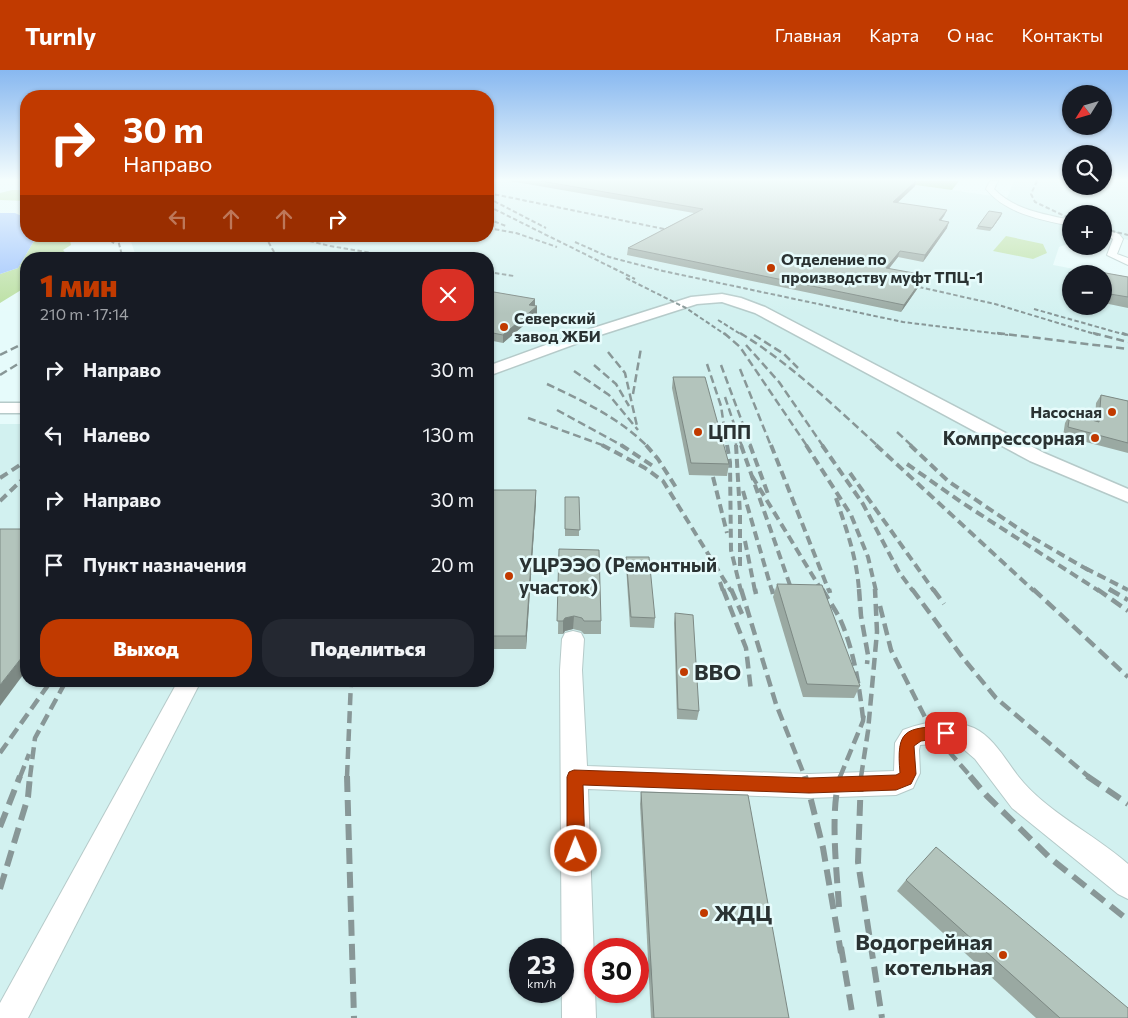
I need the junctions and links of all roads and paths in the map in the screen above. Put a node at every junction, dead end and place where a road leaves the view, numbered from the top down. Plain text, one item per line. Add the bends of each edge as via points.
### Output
1 (1112, 234) edge
2 (1112, 252) edge
3 (1112, 255) edge
4 (1128, 262) edge
5 (494, 369) edge
6 (0, 408) edge
7 (20, 408) edge
8 (1128, 496) edge
9 (573, 639) dead end
10 (187, 687) edge
11 (574, 777) junction
12 (1128, 884) edge
13 (10, 1018) edge
14 (580, 1018) edge

1 - 2 street via 1118,239
3 - 4 street
5 - 8 main road via 696,300 736,301 760,310 1037,457
6 - 7 main road
9 - 11 street
10 - 13 street
11 - 12 street via 809,786 896,783 906,779 908,774 906,751 912,738 919,734 959,733 976,743 1022,799
11 - 14 street

